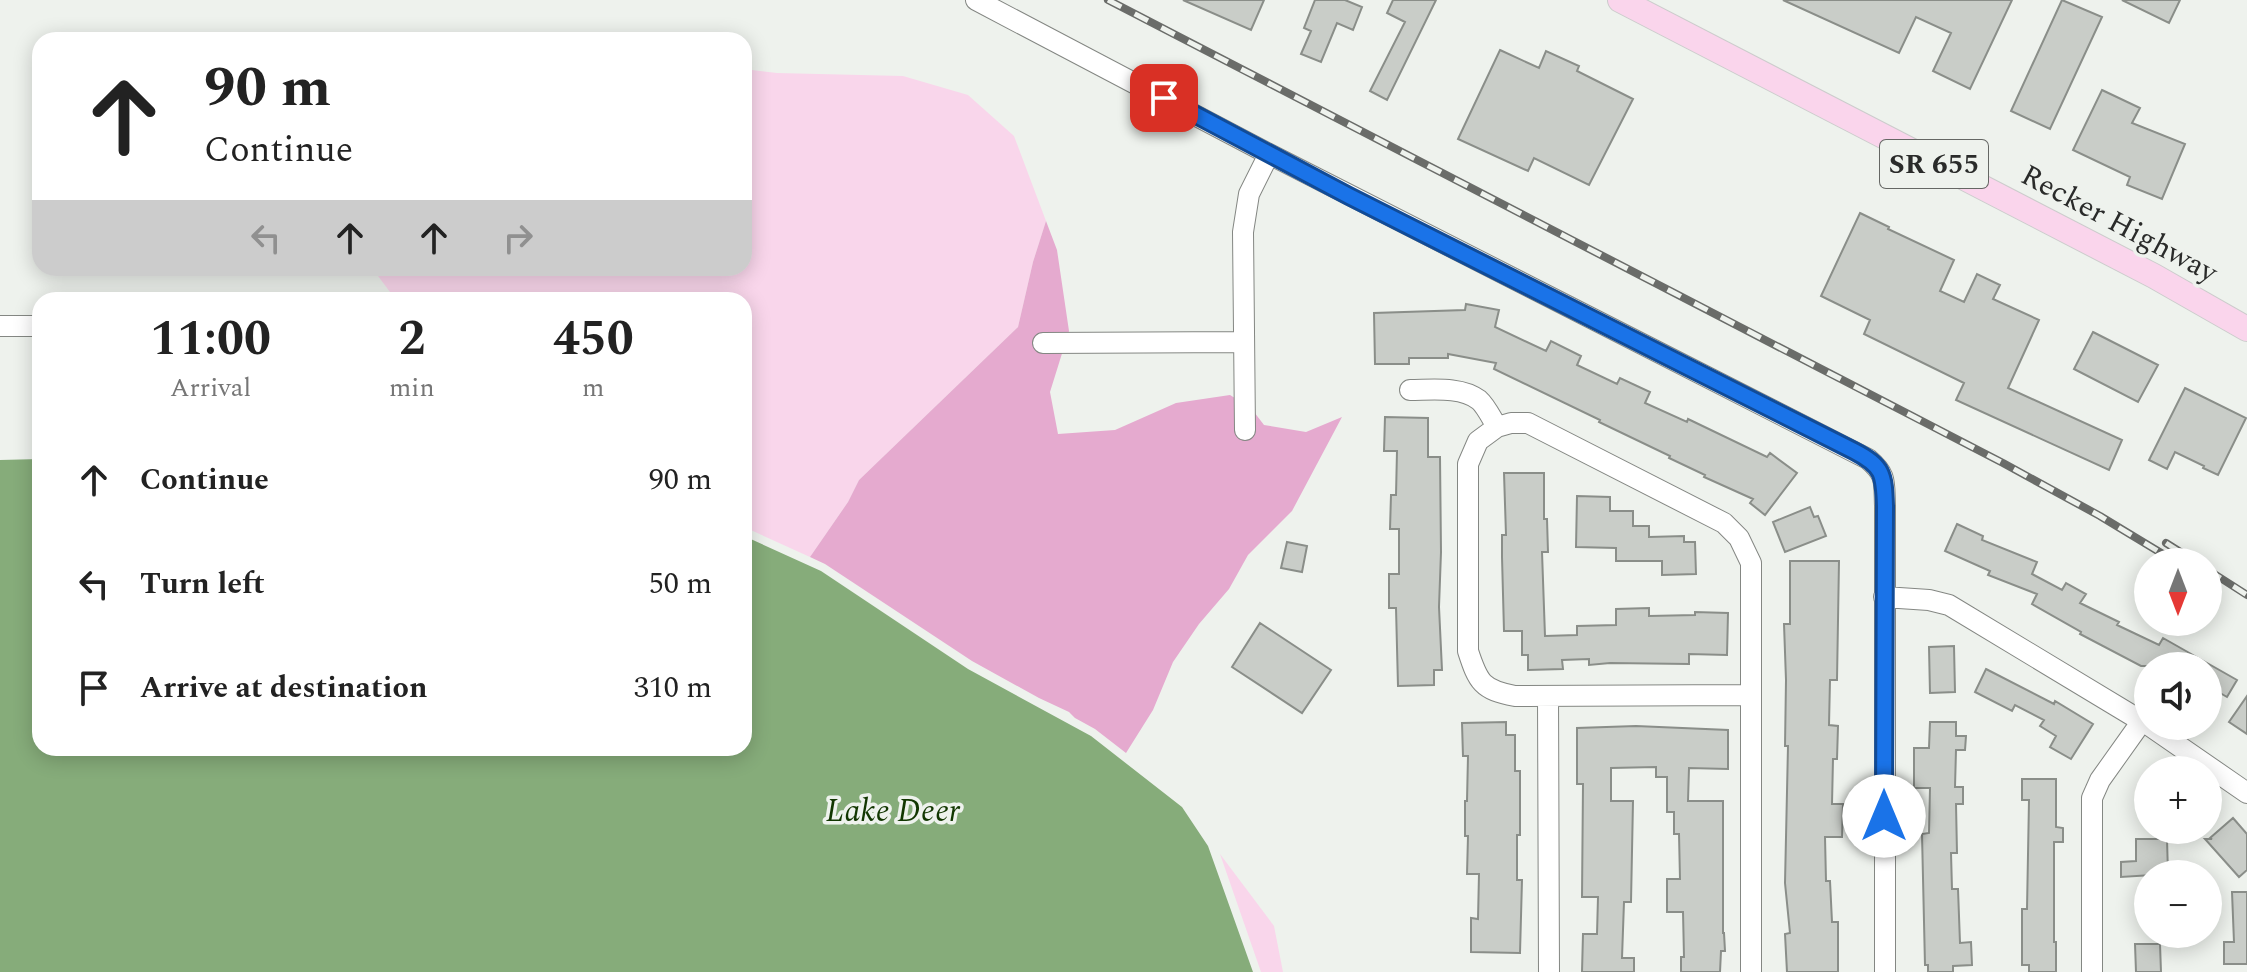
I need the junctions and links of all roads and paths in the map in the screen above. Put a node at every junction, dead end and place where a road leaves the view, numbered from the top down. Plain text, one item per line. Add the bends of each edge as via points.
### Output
1 (976, 0) edge
2 (1620, 0) edge
3 (1269, 154) junction
4 (0, 326) edge
5 (32, 326) edge
6 (2247, 329) edge
7 (1244, 342) junction
8 (1043, 343) dead end
9 (1410, 390) dead end
10 (1497, 427) junction
11 (1245, 430) dead end
12 (1884, 597) junction
13 (1751, 695) junction
14 (1548, 696) junction
15 (2134, 717) edge
16 (2134, 739) edge
17 (2169, 740) edge
18 (2247, 793) edge
19 (1549, 972) edge
20 (1751, 972) edge
21 (1885, 972) edge
22 (2092, 972) edge

1 - 3 street
2 - 6 main road, Recker Highway / SR 655
3 - 7 street via 1249,194 1243,232
3 - 12 street via 1868,459 1881,470 1884,482
4 - 5 street
7 - 8 street
7 - 11 street
9 - 10 street via 1467,395 1479,401
10 - 13 street via 1528,423 1724,523 1739,538 1751,563
10 - 14 street via 1478,441 1468,464 1468,651 1476,676 1494,692
12 - 15 street via 1949,605
12 - 21 street
13 - 14 street
13 - 20 street
14 - 19 street
16 - 22 street via 2092,798
17 - 18 street

